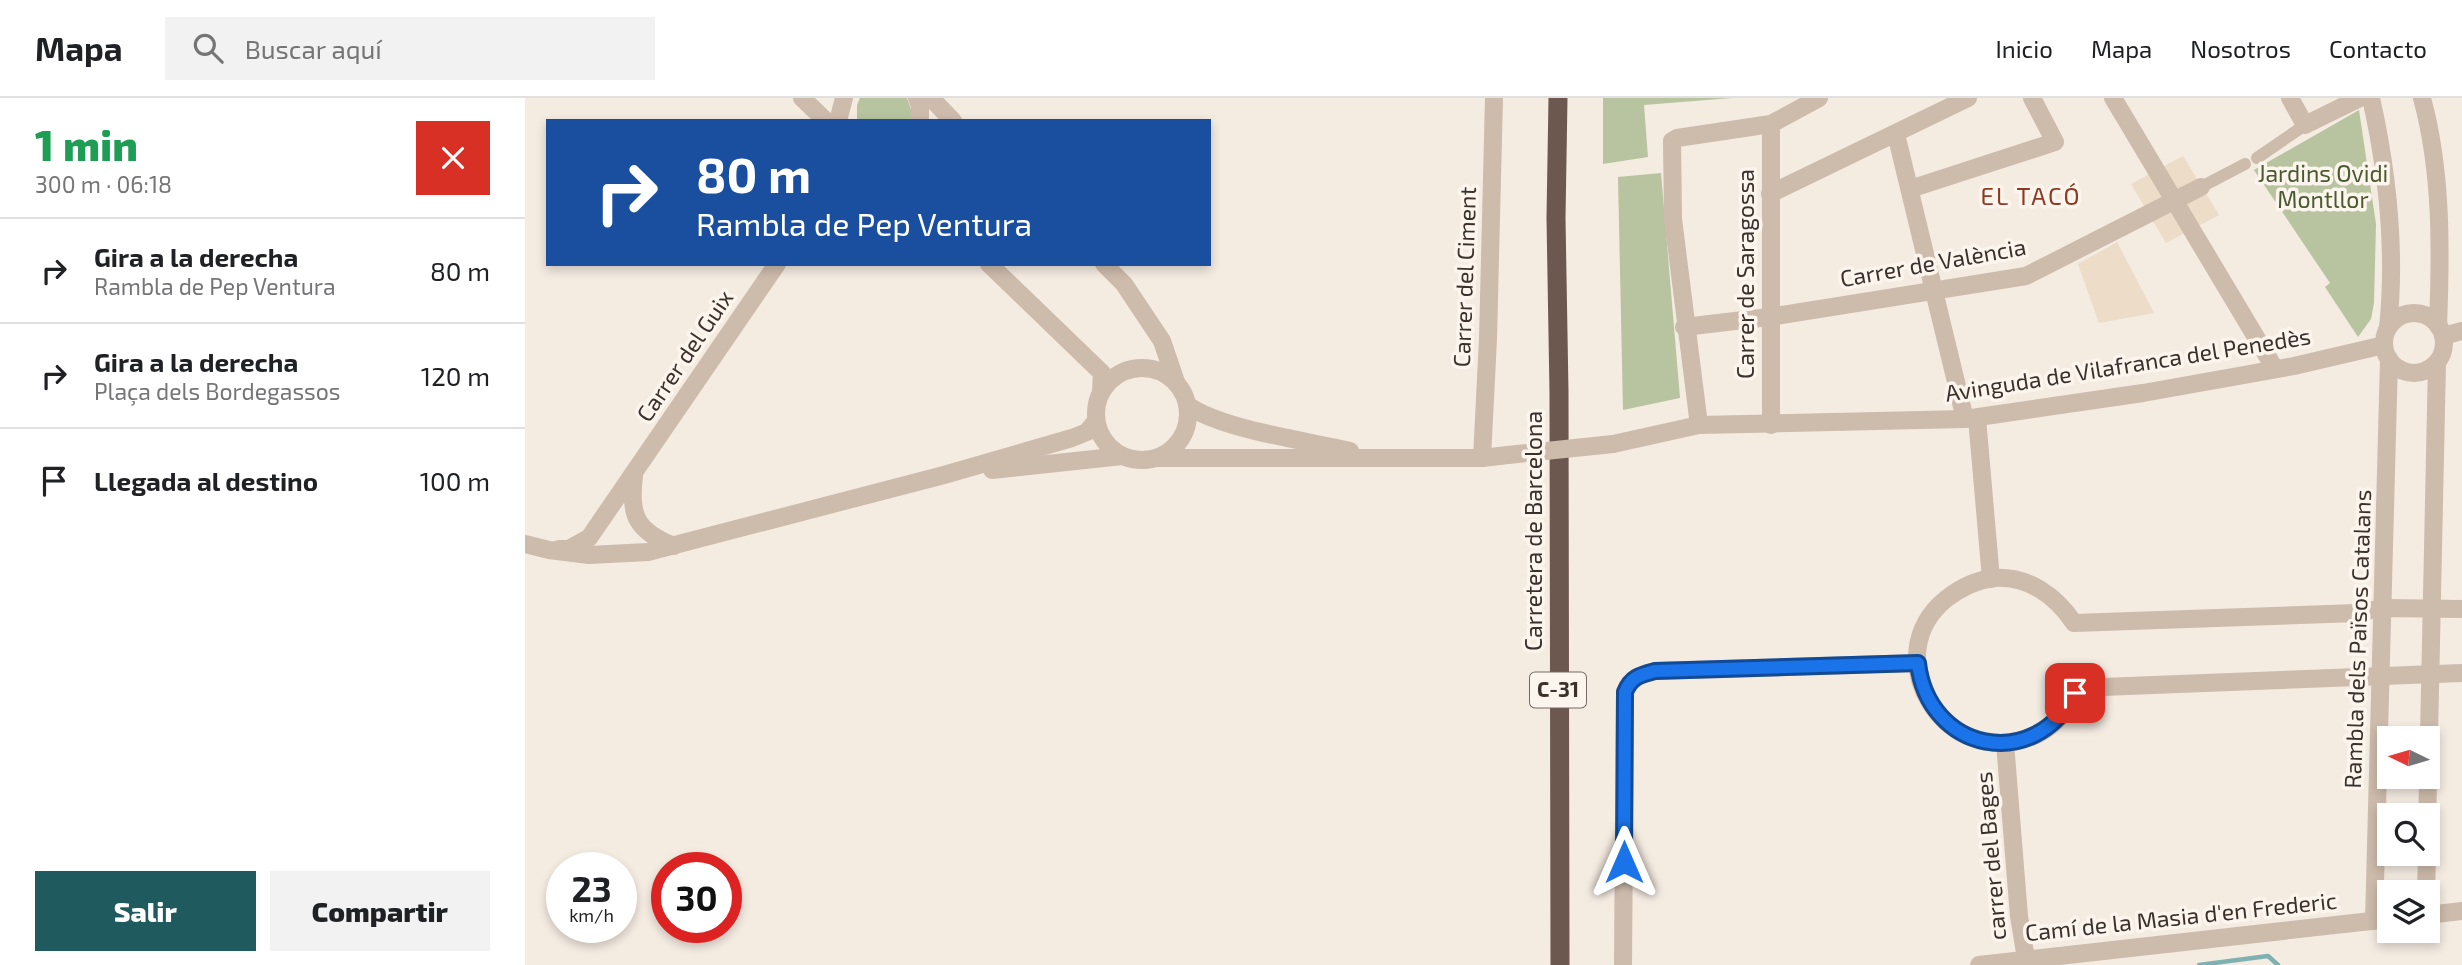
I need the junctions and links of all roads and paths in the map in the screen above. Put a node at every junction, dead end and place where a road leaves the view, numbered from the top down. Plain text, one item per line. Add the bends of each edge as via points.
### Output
1 (802, 98) edge
2 (844, 98) edge
3 (917, 98) edge
4 (931, 98) edge
5 (1494, 98) edge
6 (1558, 98) edge
7 (1819, 98) edge
8 (1968, 98) edge
9 (2032, 98) edge
10 (2113, 98) edge
11 (2290, 98) edge
12 (2360, 98) edge
13 (2371, 98) edge
14 (2422, 98) edge
15 (824, 119) edge
16 (839, 119) edge
17 (921, 119) edge
18 (951, 119) edge
19 (1771, 124) junction
20 (2305, 125) junction
21 (1896, 134) junction
22 (2257, 158) dead end
23 (2245, 164) dead end
24 (2201, 187) joint
25 (1910, 189) junction
26 (1770, 194) junction
27 (2175, 201) junction
28 (776, 266) edge
29 (991, 266) edge
30 (1106, 266) edge
31 (1934, 290) junction
32 (1769, 317) junction
33 (1684, 327) junction
34 (2440, 331) junction
35 (2462, 331) edge
36 (2387, 344) junction
37 (2437, 362) junction
38 (2275, 369) junction
39 (1176, 382) junction
40 (1101, 391) junction
41 (1187, 405) junction
42 (1971, 419) junction
43 (1095, 421) junction
44 (1699, 425) junction
45 (1771, 425) junction
46 (1122, 456) junction
47 (1377, 457) junction
48 (1158, 458) junction
49 (1482, 458) junction
50 (944, 475) junction
51 (634, 476) junction
52 (525, 544) edge
53 (674, 545) junction
54 (549, 550) junction
55 (1991, 579) junction
56 (2383, 608) junction
57 (2431, 608) junction
58 (2462, 609) edge
59 (1918, 663) junction
60 (2462, 673) edge
61 (2429, 675) junction
62 (2382, 677) junction
63 (2005, 743) junction
64 (2427, 803) edge
65 (2381, 880) edge
66 (2462, 911) edge
67 (2440, 914) edge
68 (2377, 920) edge
69 (2026, 962) edge
70 (1560, 965) edge
71 (1623, 965) edge
72 (1979, 965) edge

1 - 15 street
2 - 16 street
3 - 17 street
4 - 18 street
5 - 49 street, Carrer del Ciment
6 - 70 highway, Carretera de Barcelona / C-31
7 - 19 street
8 - 21 street
9 - 25 street via 2055,142
10 - 27 street
11 - 20 street
12 - 20 street
13 - 36 street, Rambla dels Països Catalans via 2390,206
14 - 34 street via 2436,183
19 - 26 street, Carrer de Saragossa
19 - 33 street via 1672,141 1672,219
20 - 22 street
21 - 25 street
21 - 26 street
23 - 24 street
24 - 27 street, Carrer de València
25 - 31 street
26 - 32 street, Carrer de Saragossa
27 - 31 street, Carrer de València via 2026,276
27 - 38 street
28 - 51 street, Carrer del Guix
29 - 40 street via 1102,373
30 - 39 street via 1124,284 1162,341
31 - 32 street, Carrer de València
31 - 42 street
32 - 33 street, Carrer de València
32 - 45 street, Carrer de Saragossa
33 - 44 street
34 - 35 street
34 - 36 street via 2428,317 2412,313 2394,320
34 - 37 street
36 - 37 street via 2395,365 2410,372
36 - 38 street, Avinguda de Vilafranca del Penedès
36 - 56 street, Rambla dels Països Catalans
37 - 57 street
38 - 42 street, Avinguda de Vilafranca del Penedès
39 - 40 street via 1163,372 1135,368 1117,375
39 - 41 street
40 - 43 street
41 - 47 street, Avinguda de Vilafranca del Penedès via 1202,415 1244,427
41 - 48 street via 1188,420 1178,444
42 - 45 street, Avinguda de Vilafranca del Penedès
42 - 55 street
43 - 46 street via 1108,445
43 - 50 street via 1087,432 1072,438
44 - 45 street, Avinguda de Vilafranca del Penedès
44 - 49 street, Avinguda de Vilafranca del Penedès, bridge via 1613,444
46 - 48 street
46 - 50 street
47 - 48 street, Avinguda de Vilafranca del Penedès
47 - 49 street, Avinguda de Vilafranca del Penedès
50 - 53 street
51 - 53 street via 631,500 635,519 656,539
51 - 54 street, Carrer del Guix via 589,538 569,548
52 - 54 street
53 - 54 street via 648,552 589,555
55 - 56 street via 2013,579 2046,592 2074,623 2357,613
55 - 59 street via 1962,587 1941,604 1924,628
56 - 57 street
56 - 62 street, Rambla dels Països Catalans
57 - 58 street
57 - 61 street
59 - 63 street via 1923,690 1945,722 1974,739
59 - 71 street via 1655,671 1632,680 1625,692
60 - 61 street
61 - 62 street
61 - 64 street
62 - 63 street via 2077,688 2070,705 2049,727 2021,741
62 - 65 street, Rambla dels Països Catalans
63 - 69 street, carrer del Bages
66 - 67 street
68 - 69 street, Camí de la Masia d'en Frederic
69 - 72 street, Camí de la Masia d'en Frederic

